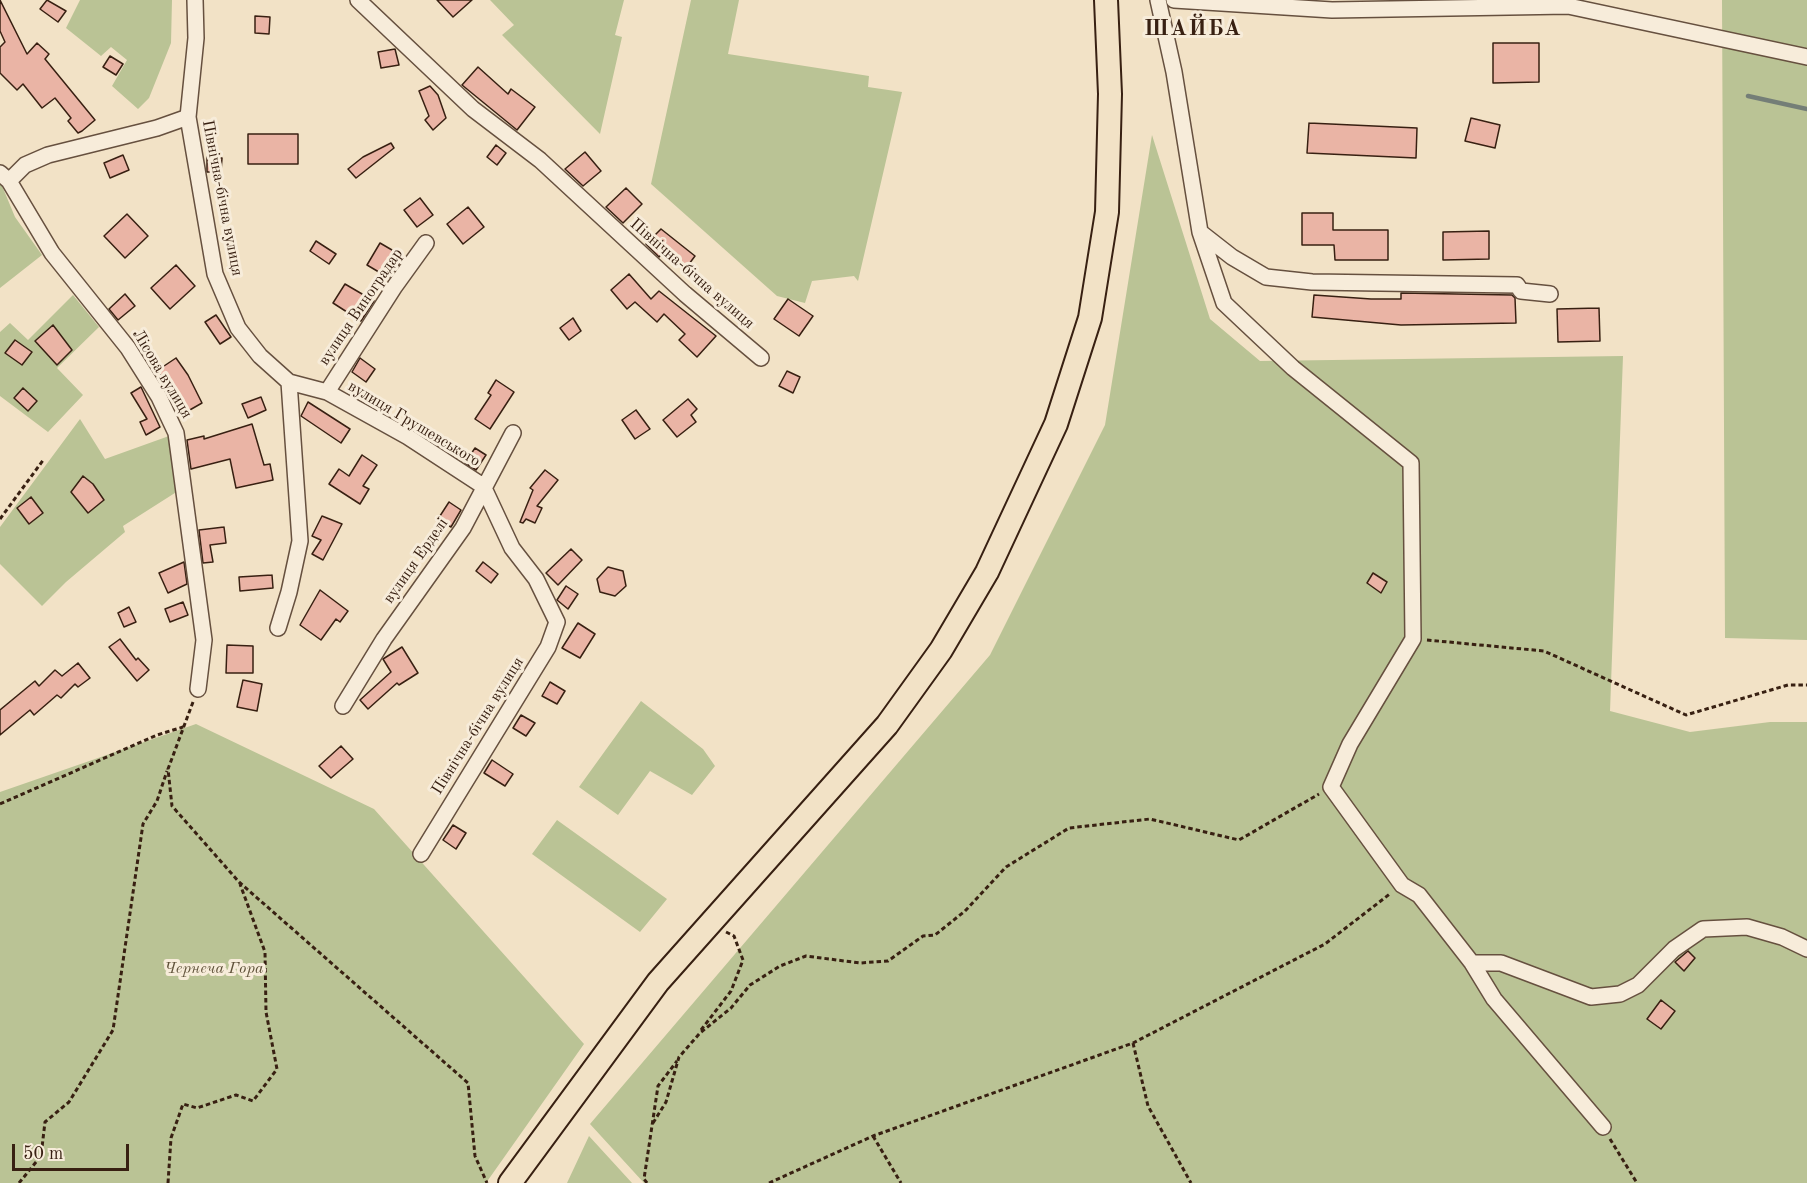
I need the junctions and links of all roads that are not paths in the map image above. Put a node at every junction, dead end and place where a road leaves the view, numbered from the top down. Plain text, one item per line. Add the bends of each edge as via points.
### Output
1 (195, 0) edge
2 (358, 0) edge
3 (1106, 0) edge
4 (1158, 0) edge
5 (1174, 0) edge
6 (1807, 57) edge
7 (188, 117) junction
8 (5, 177) edge
9 (1200, 232) junction
10 (426, 243) dead end
11 (1550, 294) dead end
12 (761, 358) dead end
13 (289, 382) junction
14 (327, 392) junction
15 (513, 433) dead end
16 (483, 486) junction
17 (516, 553) joint
18 (278, 628) dead end
19 (198, 689) road end
20 (343, 706) dead end
21 (421, 854) dead end
22 (1807, 949) edge
23 (1472, 963) junction
24 (1603, 1127) road end
25 (510, 1183) edge

1 - 7 street, Північна-бічна вулиця via 196,38
2 - 12 street, Північна-бічна вулиця via 473,110 540,160 685,294
3 - 25 highway via 1110,94 1107,212 1090,318 1056,424 987,572 941,650 887,725 658,982
4 - 9 street
5 - 6 street via 1332,10 1568,6
7 - 8 street via 148,131 48,155
7 - 13 street, Північна-бічна вулиця via 215,274 238,328 260,356
8 - 19 street, Лісова вулиця via 52,253 128,348 176,432 204,640
9 - 11 street via 1232,258 1266,278 1517,285 1521,291
9 - 23 street via 1224,303 1293,368 1412,463 1413,639 1350,744 1331,787 1402,885 1419,895
10 - 14 street, вулиця Виноградар
13 - 14 street, вулиця Грушевського
13 - 18 street via 300,541
14 - 16 street, вулиця Грушевського via 408,437
15 - 16 street, вулиця Ерделі
16 - 17 street, вулиця Грушевського
16 - 20 street, вулиця Ерделі via 463,528 384,639
17 - 21 street, Північна-бічна вулиця via 536,579 557,622 548,647
22 - 23 street via 1748,927 1703,929 1674,949 1638,985 1620,994 1591,997 1501,963
23 - 24 street via 1494,999

